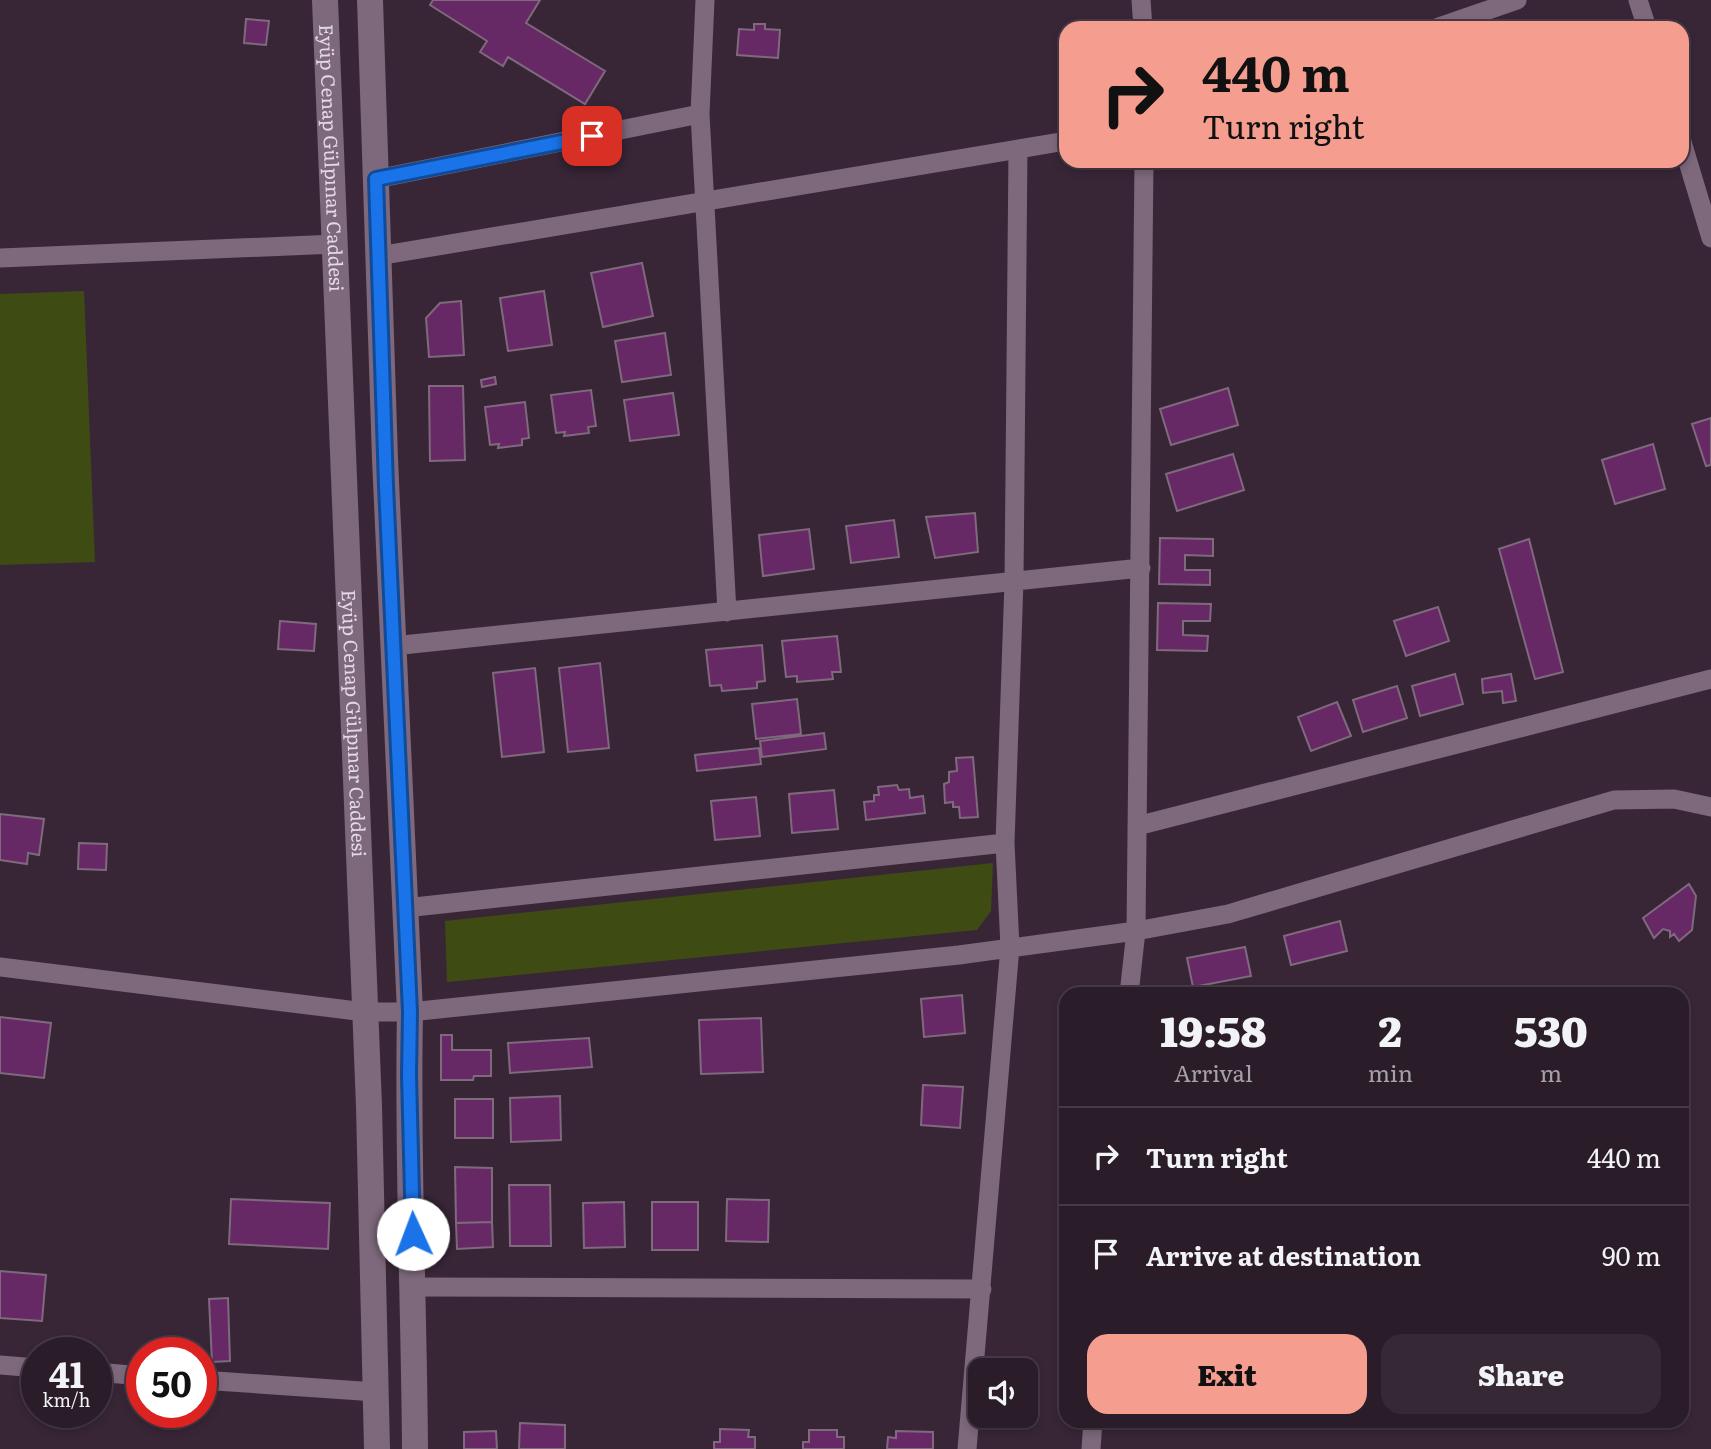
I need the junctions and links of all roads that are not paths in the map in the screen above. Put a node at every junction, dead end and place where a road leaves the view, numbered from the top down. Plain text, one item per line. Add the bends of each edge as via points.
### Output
1 (325, 0) edge
2 (370, 0) edge
3 (705, 0) edge
4 (1141, 0) edge
5 (1517, 0) edge
6 (1638, 0) edge
7 (1142, 21) edge
8 (1456, 21) edge
9 (1645, 21) edge
10 (699, 114) junction
11 (1059, 142) edge
12 (1018, 149) junction
13 (1689, 165) edge
14 (1144, 168) edge
15 (376, 179) junction
16 (703, 202) junction
17 (1711, 239) edge
18 (335, 244) junction
19 (378, 256) junction
20 (0, 257) edge
21 (1141, 568) junction
22 (1014, 581) junction
23 (727, 612) junction
24 (393, 646) junction
25 (1711, 679) edge
26 (1711, 807) edge
27 (1137, 826) junction
28 (1005, 842) junction
29 (405, 908) junction
30 (1136, 931) junction
31 (1010, 947) junction
32 (0, 967) edge
33 (1130, 987) edge
34 (365, 1012) junction
35 (410, 1012) junction
36 (414, 1287) junction
37 (982, 1289) junction
38 (0, 1365) edge
39 (21, 1367) edge
40 (217, 1381) edge
41 (376, 1392) junction
42 (1092, 1428) edge
43 (377, 1449) edge
44 (415, 1449) edge
45 (967, 1449) edge
46 (1091, 1449) edge

1 - 18 main road, Eyüp Cenap Gülpınar Caddesi
2 - 15 main road
3 - 10 street
4 - 7 street
5 - 8 street
6 - 9 street
10 - 15 street
10 - 16 street
11 - 12 street
12 - 16 street
12 - 22 street
13 - 17 street
14 - 21 street
15 - 19 main road
16 - 19 street
16 - 23 street
18 - 20 street
18 - 34 main road, Eyüp Cenap Gülpınar Caddesi
19 - 24 main road
21 - 22 street
21 - 27 street
22 - 23 street
22 - 28 street
23 - 24 street
24 - 29 main road
25 - 27 street
26 - 30 street via 1674,799 1614,800 1228,914
27 - 30 street
28 - 29 street
28 - 31 street
29 - 35 main road
30 - 31 street
30 - 33 street
31 - 35 street
31 - 37 street
32 - 34 street
34 - 35 street
34 - 41 main road, Eyüp Cenap Gülpınar Caddesi
35 - 36 main road
36 - 37 street
36 - 44 main road
37 - 45 street
38 - 39 street
40 - 41 street
41 - 43 main road, Eyüp Cenap Gülpınar Caddesi
42 - 46 street

